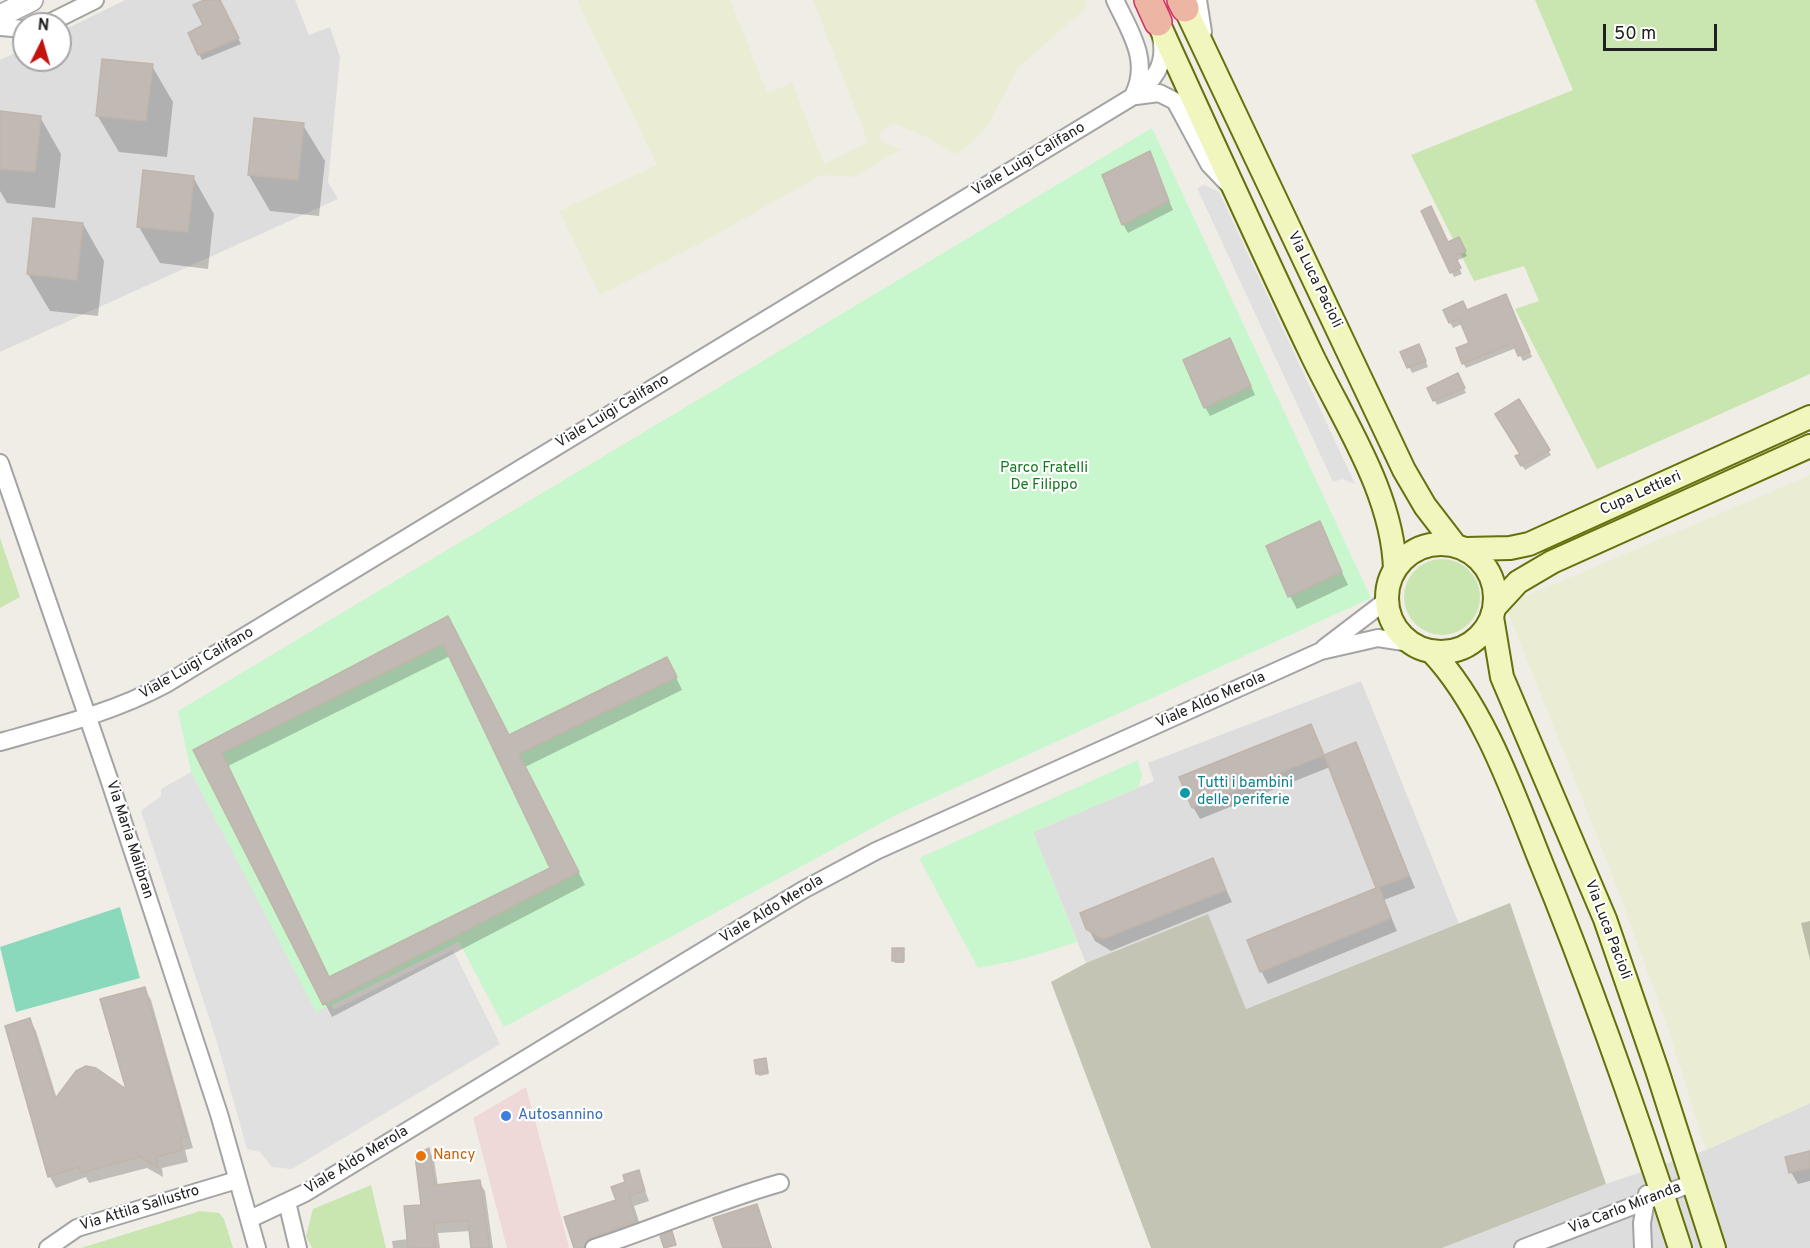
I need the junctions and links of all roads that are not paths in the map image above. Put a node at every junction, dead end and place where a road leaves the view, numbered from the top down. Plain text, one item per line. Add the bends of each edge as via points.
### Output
1 (32, 0) edge
2 (95, 0) edge
3 (1114, 0) edge
4 (1188, 3) edge
5 (1153, 11) edge
6 (71, 12) edge
7 (0, 16) edge
8 (1132, 97) junction
9 (1233, 190) junction
10 (1810, 417) edge
11 (1810, 446) edge
12 (0, 463) edge
13 (1461, 547) junction
14 (1395, 570) junction
15 (1387, 600) junction
16 (1494, 612) junction
17 (1421, 647) junction
18 (1321, 651) junction
19 (89, 717) junction
20 (0, 742) edge
21 (237, 1180) junction
22 (780, 1183) dead end
23 (1693, 1183) junction
24 (1654, 1199) junction
25 (287, 1202) junction
26 (250, 1219) junction
27 (48, 1248) edge
28 (257, 1248) edge
29 (298, 1248) edge
30 (594, 1248) edge
31 (1523, 1248) edge
32 (1643, 1248) edge
33 (1680, 1248) edge
34 (1713, 1248) edge

1 - 7 street
2 - 6 street
3 - 8 street via 1140,55 1141,74
4 - 13 main road, Via Luca Pacioli via 1207,57 1404,470 1425,506
5 - 8 street, Viale Luigi Califano via 1164,50 1162,62 1150,84
5 - 9 main road
8 - 9 street, Viale Luigi Califano via 1159,93 1175,101 1209,164
8 - 19 street, Viale Luigi Califano via 166,684
9 - 14 main road via 1375,486
10 - 13 main road, Cupa Lettieri via 1539,540 1510,548
11 - 16 main road, Cupa Lettieri via 1552,562 1518,582
12 - 19 street, Via Maria Malibran
13 - 14 main road via 1441,544 1421,548 1403,559
13 - 16 main road via 1486,567 1496,594
14 - 15 main road via 1388,584
15 - 17 main road via 1394,624
15 - 18 street, Viale Aldo Merola
16 - 17 main road via 1481,635 1463,648
16 - 23 main road, Via Luca Pacioli via 1502,677 1605,919
17 - 18 street, Viale Aldo Merola via 1378,638
17 - 24 main road via 1446,667 1482,728 1519,807 1591,988 1654,1167
18 - 25 street, Viale Aldo Merola via 866,856 803,890
19 - 20 street, Viale Luigi Califano
19 - 21 street, Via Maria Malibran
21 - 26 street, Via Maria Malibran
21 - 27 street, Via Attila Sallustro via 77,1228
22 - 30 street via 730,1197
23 - 24 street, Via Carlo Miranda
23 - 34 main road, Via Luca Pacioli
24 - 31 street, Via Carlo Miranda
24 - 32 street
24 - 33 main road
25 - 26 street, Viale Aldo Merola
25 - 29 street
26 - 28 street, Via Maria Malibran

